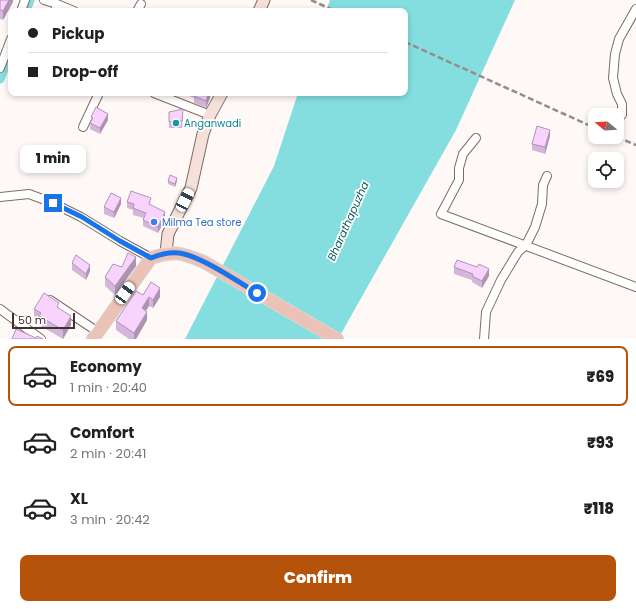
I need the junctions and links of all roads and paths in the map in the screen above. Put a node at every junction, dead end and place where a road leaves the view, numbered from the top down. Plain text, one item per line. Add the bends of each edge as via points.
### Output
1 (44, 0) edge
2 (56, 7) edge
3 (636, 9) edge
4 (8, 47) edge
5 (0, 68) edge
6 (98, 96) edge
7 (162, 96) edge
8 (220, 96) edge
9 (622, 108) edge
10 (210, 115) junction
11 (83, 127) dead end
12 (476, 138) dead end
13 (546, 176) dead end
14 (0, 197) edge
15 (526, 245) junction
16 (166, 254) junction
17 (151, 258) junction
18 (636, 287) edge
19 (46, 297) edge
20 (0, 309) edge
21 (95, 336) edge
22 (41, 339) edge
23 (337, 339) edge
24 (484, 339) edge

1 - 2 street
3 - 9 street via 619,39 615,54 613,78
4 - 5 street
6 - 11 street
7 - 10 street
8 - 10 street
10 - 16 street via 191,188 168,234
12 - 15 street via 463,154 459,180 441,214
13 - 15 street via 542,204
14 - 17 street via 29,194 53,203
15 - 18 street
15 - 24 street via 518,252 501,280 486,312
16 - 17 main road
16 - 23 main road via 184,254 204,262
17 - 21 main road
19 - 21 street
20 - 22 street

